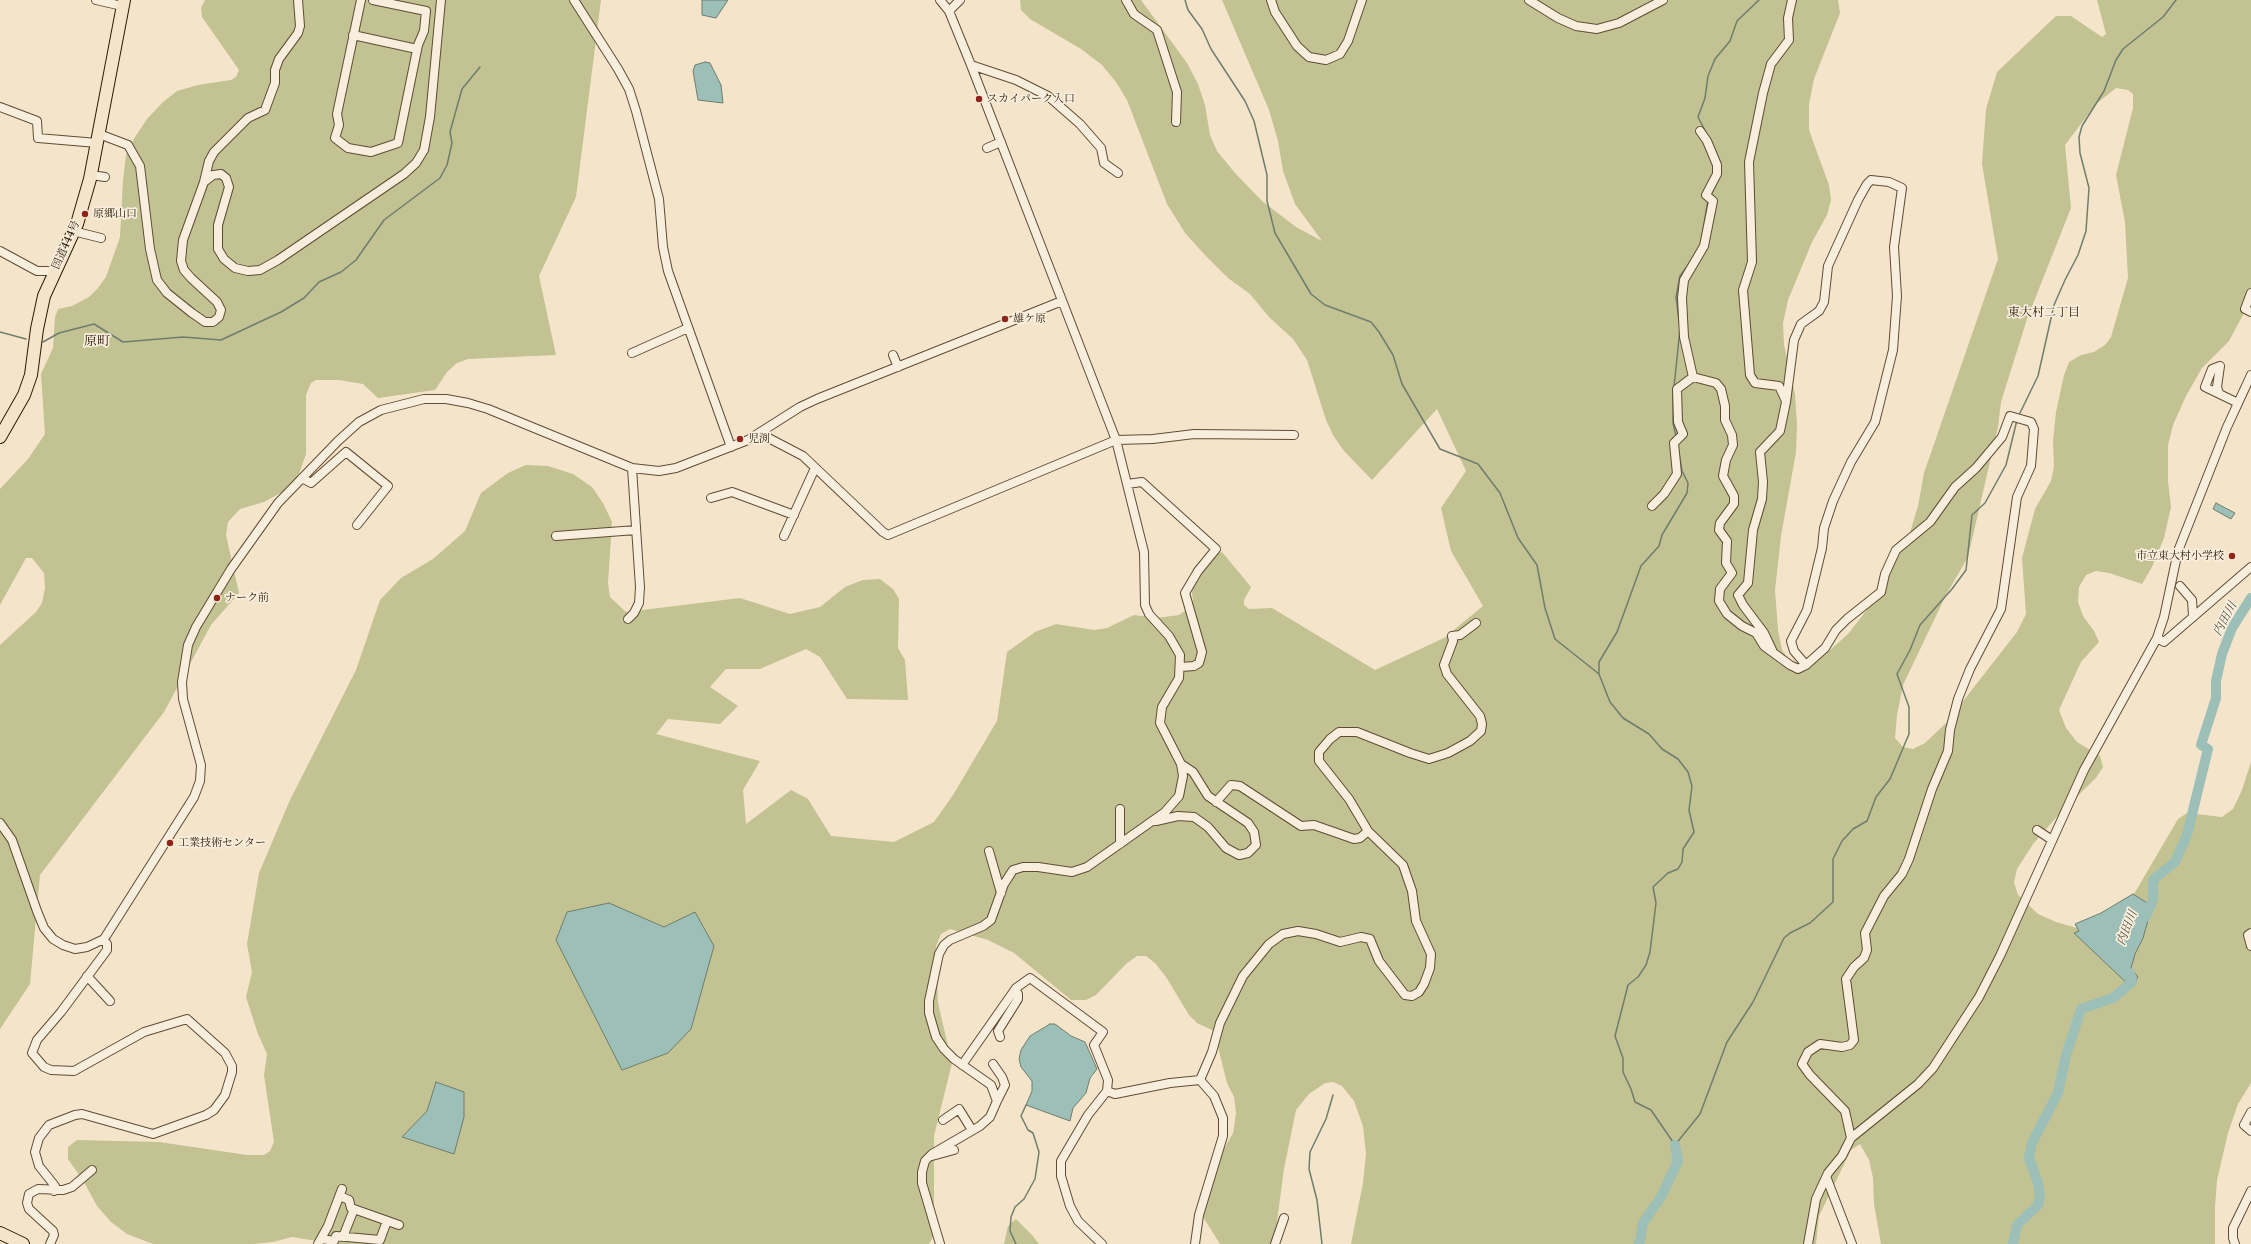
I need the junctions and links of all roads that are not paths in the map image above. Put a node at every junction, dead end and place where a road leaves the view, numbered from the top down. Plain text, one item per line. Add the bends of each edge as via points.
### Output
1 (96, 0) edge
2 (298, 0) edge
3 (361, 0) edge
4 (373, 0) edge
5 (441, 0) edge
6 (574, 0) edge
7 (940, 0) edge
8 (960, 0) edge
9 (1126, 0) edge
10 (1271, 0) edge
11 (1362, 0) edge
12 (1529, 0) edge
13 (1664, 0) edge
14 (1792, 0) edge
15 (123, 3) edge
16 (949, 10) junction
17 (424, 31) junction
18 (438, 33) junction
19 (353, 35) junction
20 (418, 49) junction
21 (971, 65) junction
22 (0, 108) edge
23 (1176, 122) dead end
24 (1700, 131) dead end
25 (98, 139) junction
26 (1001, 142) junction
27 (987, 148) dead end
28 (1118, 173) dead end
29 (91, 175) junction
30 (105, 177) dead end
31 (204, 182) junction
32 (73, 231) junction
33 (101, 238) dead end
34 (0, 251) edge
35 (54, 271) junction
36 (2251, 293) edge
37 (1062, 301) junction
38 (2251, 312) edge
39 (688, 328) junction
40 (632, 353) dead end
41 (893, 356) dead end
42 (898, 367) junction
43 (2251, 376) edge
44 (1693, 378) junction
45 (2219, 393) junction
46 (1786, 402) junction
47 (2238, 402) junction
48 (759, 433) junction
49 (1294, 435) dead end
50 (0, 436) edge
51 (1116, 440) junction
52 (730, 447) junction
53 (632, 468) junction
54 (815, 468) junction
55 (302, 478) junction
56 (1127, 484) junction
57 (711, 498) dead end
58 (1652, 506) dead end
59 (794, 515) junction
60 (357, 525) dead end
61 (636, 530) junction
62 (556, 536) dead end
63 (784, 536) dead end
64 (2251, 567) edge
65 (2180, 586) dead end
66 (2193, 616) junction
67 (628, 618) dead end
68 (1476, 623) dead end
69 (2157, 638) junction
70 (1774, 654) junction
71 (1806, 665) junction
72 (1181, 667) junction
73 (1180, 764) junction
74 (1216, 802) junction
75 (1120, 809) dead end
76 (1151, 822) junction
77 (0, 824) edge
78 (2037, 830) dead end
79 (1368, 831) junction
80 (2052, 840) junction
81 (1120, 844) junction
82 (989, 851) dead end
83 (1002, 893) junction
84 (2251, 933) edge
85 (104, 939) junction
86 (2251, 946) edge
87 (87, 976) junction
88 (1015, 990) junction
89 (110, 1001) dead end
90 (1000, 1037) dead end
91 (993, 1064) dead end
92 (962, 1065) junction
93 (1200, 1080) junction
94 (1107, 1091) junction
95 (997, 1101) junction
96 (2251, 1112) edge
97 (943, 1120) dead end
98 (972, 1130) junction
99 (2251, 1131) edge
100 (1851, 1138) junction
101 (954, 1150) dead end
102 (930, 1156) junction
103 (92, 1170) dead end
104 (1826, 1179) junction
105 (54, 1191) junction
106 (2251, 1191) edge
107 (354, 1209) junction
108 (1284, 1218) dead end
109 (387, 1221) junction
110 (399, 1225) dead end
111 (0, 1233) edge
112 (343, 1237) junction
113 (320, 1241) edge
114 (51, 1242) edge
115 (23, 1244) edge
116 (940, 1244) edge
117 (1102, 1244) edge
118 (1195, 1244) edge
119 (1275, 1244) edge
120 (1808, 1244) edge
121 (1852, 1244) edge
122 (2235, 1244) edge

1 - 15 street
2 - 31 street via 298,33 279,59 275,70 275,83 265,110 248,118 214,152
3 - 19 street
4 - 17 street via 426,11
5 - 18 street
6 - 39 street via 629,89 654,177 668,271
7 - 16 street
8 - 16 street
9 - 23 street via 1134,14 1157,30 1177,92
10 - 11 street via 1274,12 1297,46 1309,57 1326,60 1340,54 1348,42
12 - 13 street via 1576,26 1597,29 1619,22
14 - 46 street via 1788,18 1789,40 1771,64 1749,162 1752,262 1743,290 1750,375 1755,383 1779,386
15 - 25 highway, 国道444号
16 - 21 street
17 - 18 street
17 - 20 street
18 - 31 street via 427,136 424,150 416,163 278,260 260,270 248,271 235,268 224,259 218,249 217,238 218,225 229,187 226,178 221,174 213,175
19 - 20 street
19 - 20 street via 337,114 339,125 335,138 348,148 371,152 398,143
21 - 26 street
21 - 28 street via 1016,80 1048,96 1080,124 1101,148 1104,163
22 - 25 street via 37,121 38,138
24 - 44 street via 1717,165 1717,174 1709,198 1704,246 1684,280 1684,337
25 - 29 highway, 国道444号
25 - 31 street via 119,140 128,146 140,166 150,249 157,280 166,292 192,313 205,322 213,322 219,317 221,310 217,302 191,278 181,261 183,240
26 - 27 street
26 - 37 street
29 - 30 street
29 - 32 highway, 国道444号
32 - 33 street
32 - 35 highway, 国道444号
34 - 35 street via 37,270
35 - 50 highway, 国道444号 via 44,296 37,329 32,375 24,395
36 - 38 street via 2245,309
37 - 42 street
37 - 51 street
39 - 40 street
39 - 52 street
41 - 42 street
42 - 48 street via 800,407
43 - 47 street
44 - 58 street via 1677,389 1678,422 1683,434 1677,440 1677,474 1664,494
44 - 70 street via 1716,383 1721,389 1725,420 1733,445 1726,460 1723,476 1734,496 1734,504 1720,523 1719,530 1727,541 1726,563 1732,573 1720,589 1719,601 1727,614 1756,633 1764,646
45 - 45 street via 2217,387 2219,362 2212,369 2205,387
45 - 47 street
46 - 70 street via 1780,431 1760,452 1762,499 1753,530 1748,583 1738,595 1742,605 1764,633
46 - 71 street via 1794,340 1801,324 1819,311 1824,302 1828,266 1866,184 1871,180 1889,182 1902,188 1894,247 1897,296 1894,350 1875,422 1851,462 1833,501 1824,528 1822,548 1807,610 1791,641 1794,651
47 - 69 street via 2178,551
48 - 52 street
48 - 54 street via 803,456
49 - 51 street via 1194,434
51 - 54 street via 888,534
51 - 56 street
52 - 53 street via 676,468 659,471
53 - 55 street via 488,409 446,399 424,399 381,410 359,422
53 - 61 street
54 - 59 street
55 - 60 street via 311,483 346,452 388,486
55 - 85 street via 262,524 211,602 188,645 182,682 183,699 202,765 200,781 194,797
56 - 72 street via 1144,552 1145,605 1149,614 1177,647
56 - 72 street via 1142,482 1216,549 1198,571 1185,593 1202,652 1199,663
57 - 59 street via 732,492
59 - 63 street
61 - 62 street
61 - 67 street via 639,603
64 - 66 street
65 - 66 street via 2192,600
66 - 69 street via 2164,642
68 - 79 street via 1460,636 1452,636 1444,665 1447,674 1480,716 1481,731 1470,741 1448,753 1429,759 1357,732 1339,732 1330,738 1319,752 1319,761 1349,799
69 - 80 street via 2084,770
70 - 71 street via 1798,669
71 - 100 street via 1825,648 1836,630 1847,619 1881,592 1885,574 1896,550 1930,522 1955,487 1976,468 2002,437 2010,416 2029,422 2034,428 2033,455 2031,466 2017,497 2001,609 1970,669 1958,699 1950,730 1948,751 1932,789 1909,859 1902,874 1884,896 1865,933 1867,950 1864,958 1846,979 1854,1040 1850,1045 1842,1047 1820,1044 1808,1052 1802,1064 1845,1111
72 - 73 street via 1180,678 1162,707 1160,723
73 - 74 street via 1193,772 1203,789
73 - 76 street via 1183,776 1179,796 1165,812
74 - 76 street via 1248,823 1254,832 1256,844 1248,853 1234,853 1226,848 1208,827 1194,817 1178,816
74 - 79 street via 1231,785 1240,786 1301,826 1314,825 1354,839 1360,838
75 - 81 street
76 - 81 street
77 - 85 street via 12,840 44,928 53,939 75,949 87,947
78 - 80 street
79 - 93 street via 1403,865 1408,878 1416,921 1431,954 1430,968 1419,992 1412,996 1405,995 1379,961 1370,939 1361,937 1340,942 1298,931 1283,934 1269,944 1243,976 1220,1023 1212,1052
80 - 100 street via 1979,997 1933,1068 1918,1084
81 - 83 street via 1087,867 1072,872 1038,867 1014,870 1010,873
82 - 83 street
83 - 92 street via 991,920 944,945 931,985 929,1012 934,1032 944,1049
84 - 86 street via 2248,935
85 - 87 street via 107,950
87 - 89 street
87 - 105 street via 37,1040 32,1053 47,1069 74,1071 144,1032 187,1019 225,1053 232,1066 232,1072 225,1095 214,1110 153,1134 82,1114 75,1114 49,1125 38,1138 35,1152 39,1166 54,1186
88 - 90 street via 1018,999 998,1031
88 - 92 street
88 - 94 street via 1030,978 1103,1032 1094,1044 1108,1080
91 - 95 street via 1004,1085
92 - 95 street via 991,1085
93 - 94 street via 1115,1094
93 - 118 street via 1208,1087 1223,1118 1223,1136 1199,1215
94 - 117 street via 1088,1115 1061,1161 1061,1176 1070,1206 1078,1221
95 - 98 street via 990,1117
96 - 99 street via 2244,1125
97 - 98 street via 959,1109
98 - 102 street
100 - 104 street
101 - 102 street
102 - 116 street via 925,1161 922,1183
103 - 105 street via 72,1187
104 - 120 street via 1816,1199
104 - 121 street
105 - 114 street via 33,1190 27,1198 29,1209 53,1231
106 - 122 street via 2234,1228
107 - 109 street
107 - 112 street
107 - 113 street via 341,1193
108 - 119 street
109 - 110 street
109 - 112 street via 380,1240
111 - 115 highway
112 - 113 street via 336,1236 334,1240

